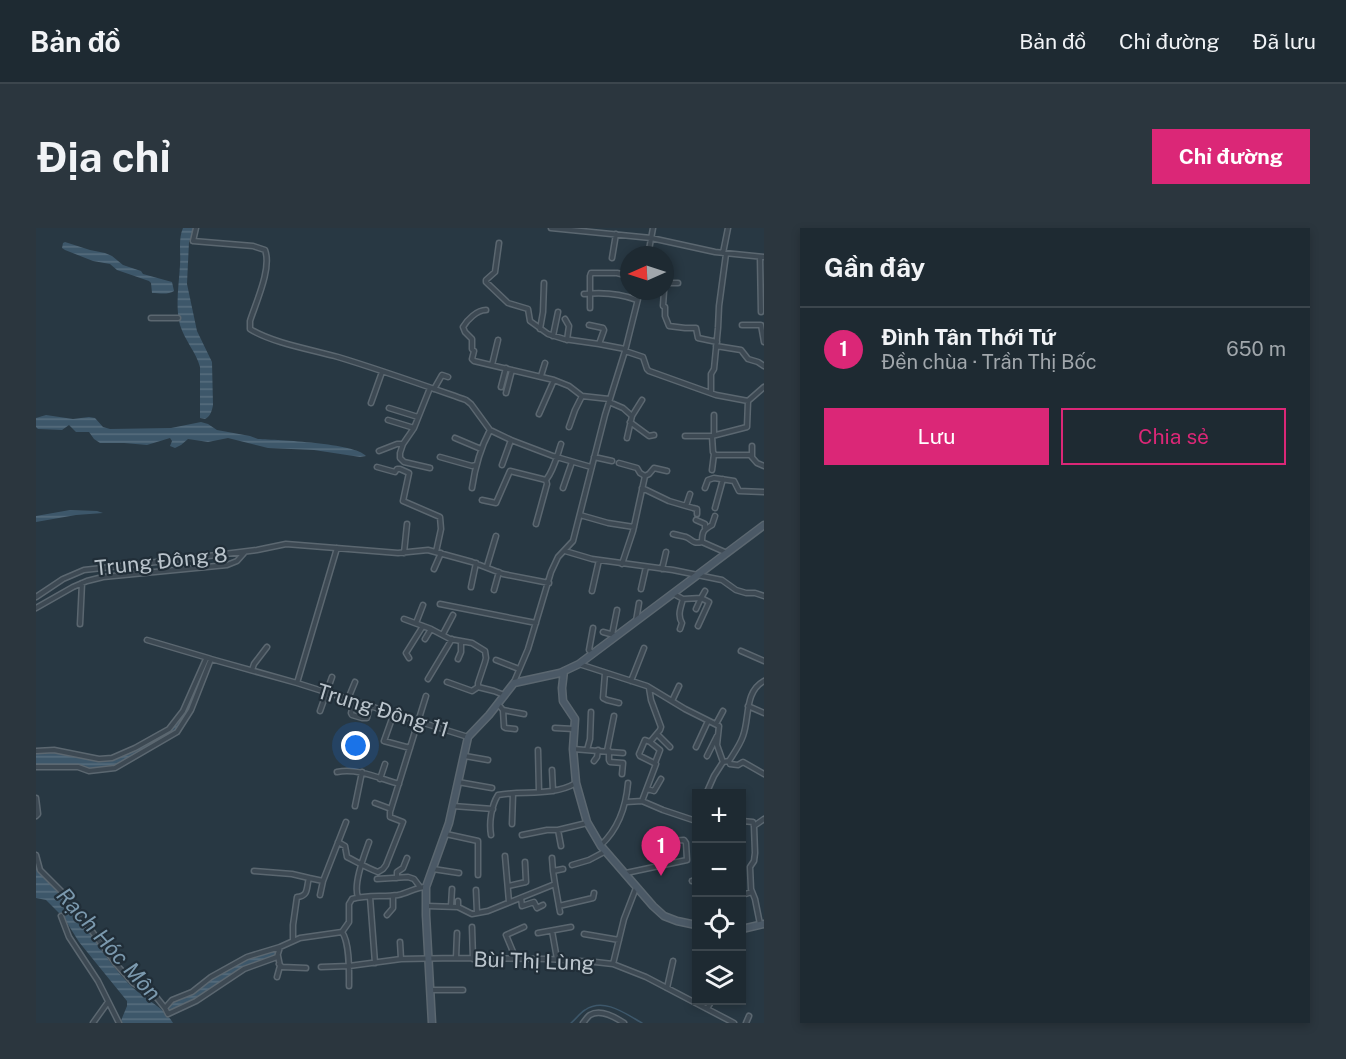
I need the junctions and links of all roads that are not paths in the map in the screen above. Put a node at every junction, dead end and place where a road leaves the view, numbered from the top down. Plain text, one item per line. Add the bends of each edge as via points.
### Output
1 (195, 228) edge
2 (551, 228) edge
3 (653, 228) edge
4 (728, 228) edge
5 (616, 234) junction
6 (651, 238) junction
7 (499, 243) dead end
8 (650, 246) edge
9 (725, 253) junction
10 (762, 257) edge
11 (612, 258) dead end
12 (620, 274) edge
13 (544, 283) dead end
14 (674, 283) edge
15 (678, 283) dead end
16 (584, 294) dead end
17 (590, 294) junction
18 (620, 294) edge
19 (637, 300) edge
20 (663, 300) edge
21 (590, 308) dead end
22 (486, 310) dead end
23 (558, 312) dead end
24 (761, 312) dead end
25 (151, 318) dead end
26 (178, 318) dead end
27 (565, 319) dead end
28 (589, 325) dead end
29 (742, 325) dead end
30 (540, 329) junction
31 (763, 332) edge
32 (553, 336) junction
33 (498, 340) dead end
34 (567, 340) junction
35 (764, 342) edge
36 (599, 344) junction
37 (716, 344) junction
38 (625, 350) junction
39 (544, 363) dead end
40 (492, 365) junction
41 (764, 366) edge
42 (506, 368) junction
43 (512, 370) junction
44 (382, 372) junction
45 (448, 376) dead end
46 (541, 376) junction
47 (554, 380) junction
48 (501, 387) dead end
49 (764, 387) edge
50 (432, 389) junction
51 (506, 393) dead end
52 (711, 393) junction
53 (582, 396) junction
54 (609, 400) junction
55 (642, 400) dead end
56 (748, 400) junction
57 (371, 404) dead end
58 (390, 408) dead end
59 (539, 414) dead end
60 (714, 415) dead end
61 (632, 416) junction
62 (418, 417) junction
63 (388, 420) dead end
64 (630, 422) junction
65 (569, 427) dead end
66 (414, 428) junction
67 (490, 430) junction
68 (654, 435) dead end
69 (685, 436) dead end
70 (713, 436) junction
71 (455, 438) dead end
72 (627, 438) dead end
73 (511, 440) junction
74 (402, 444) junction
75 (561, 444) dead end
76 (752, 446) dead end
77 (481, 448) junction
78 (379, 451) dead end
79 (714, 454) junction
80 (752, 456) junction
81 (440, 457) dead end
82 (556, 457) junction
83 (594, 457) junction
84 (612, 461) dead end
85 (572, 462) junction
86 (619, 463) dead end
87 (476, 465) junction
88 (502, 465) dead end
89 (764, 466) edge
90 (377, 467) dead end
91 (591, 467) junction
92 (430, 468) dead end
93 (712, 470) dead end
94 (667, 471) dead end
95 (645, 476) junction
96 (723, 479) junction
97 (546, 480) junction
98 (472, 488) dead end
99 (642, 488) junction
100 (705, 488) dead end
101 (563, 489) dead end
102 (764, 492) edge
103 (690, 494) dead end
104 (482, 500) dead end
105 (686, 506) junction
106 (715, 508) dead end
107 (697, 514) dead end
108 (580, 515) junction
109 (715, 516) dead end
110 (696, 520) dead end
111 (407, 524) dead end
112 (536, 524) dead end
113 (764, 525) edge
114 (634, 527) junction
115 (705, 528) junction
116 (673, 534) dead end
117 (496, 536) dead end
118 (702, 542) junction
119 (337, 548) junction
120 (246, 551) junction
121 (565, 551) junction
122 (439, 552) junction
123 (666, 552) dead end
124 (404, 553) junction
125 (727, 553) junction
126 (599, 560) junction
127 (476, 563) junction
128 (622, 564) junction
129 (487, 566) junction
130 (646, 567) junction
131 (434, 569) dead end
132 (662, 569) junction
133 (499, 572) junction
134 (698, 576) junction
135 (82, 583) junction
136 (549, 583) junction
137 (471, 587) dead end
138 (641, 589) dead end
139 (494, 590) dead end
140 (592, 591) dead end
141 (705, 591) dead end
142 (674, 594) junction
143 (764, 596) edge
144 (36, 597) edge
145 (701, 598) junction
146 (683, 599) junction
147 (639, 603) dead end
148 (440, 604) dead end
149 (423, 605) dead end
150 (36, 608) edge
151 (696, 609) dead end
152 (617, 610) dead end
153 (453, 615) dead end
154 (404, 619) dead end
155 (636, 622) junction
156 (416, 623) junction
157 (536, 623) junction
158 (80, 624) dead end
159 (423, 626) junction
160 (698, 626) dead end
161 (593, 628) dead end
162 (431, 629) junction
163 (680, 629) dead end
164 (603, 632) dead end
165 (442, 634) junction
166 (615, 635) junction
167 (425, 639) dead end
168 (452, 639) junction
169 (147, 640) dead end
170 (461, 641) junction
171 (267, 647) dead end
172 (644, 648) dead end
173 (741, 651) dead end
174 (594, 654) junction
175 (409, 658) dead end
176 (210, 659) junction
177 (458, 659) dead end
178 (496, 660) dead end
179 (764, 661) edge
180 (579, 664) junction
181 (519, 669) junction
182 (252, 670) junction
183 (564, 671) junction
184 (605, 673) junction
185 (332, 677) dead end
186 (428, 680) dead end
187 (631, 681) junction
188 (764, 681) edge
189 (355, 682) dead end
190 (447, 682) dead end
191 (297, 683) junction
192 (514, 683) junction
193 (679, 686) dead end
194 (478, 687) junction
195 (649, 687) junction
196 (326, 692) junction
197 (426, 696) dead end
198 (504, 696) junction
199 (348, 699) junction
200 (354, 701) junction
201 (672, 701) junction
202 (619, 703) dead end
203 (498, 704) junction
204 (370, 706) junction
205 (748, 706) junction
206 (503, 710) junction
207 (320, 711) dead end
208 (723, 711) dead end
209 (591, 712) dead end
210 (394, 713) junction
211 (764, 713) edge
212 (524, 714) dead end
213 (614, 716) dead end
214 (419, 721) junction
215 (708, 721) junction
216 (716, 724) junction
217 (555, 728) dead end
218 (515, 729) dead end
219 (574, 729) junction
220 (657, 735) junction
221 (717, 735) junction
222 (468, 737) junction
223 (650, 742) junction
224 (670, 747) dead end
225 (696, 747) dead end
226 (410, 748) junction
227 (573, 749) junction
228 (538, 750) dead end
229 (587, 750) junction
230 (598, 750) junction
231 (36, 751) edge
232 (608, 751) junction
233 (623, 753) dead end
234 (464, 756) junction
235 (707, 756) dead end
236 (488, 760) dead end
237 (594, 761) dead end
238 (729, 761) junction
239 (723, 762) junction
240 (655, 763) junction
241 (385, 764) dead end
242 (36, 767) edge
243 (552, 770) dead end
244 (337, 772) dead end
245 (362, 772) junction
246 (622, 774) dead end
247 (764, 774) edge
248 (380, 778) junction
249 (661, 779) dead end
250 (458, 782) junction
251 (576, 783) junction
252 (628, 783) dead end
253 (399, 784) junction
254 (492, 788) dead end
255 (647, 789) junction
256 (708, 789) edge
257 (553, 791) junction
258 (539, 792) junction
259 (513, 794) junction
260 (36, 798) edge
261 (642, 801) junction
262 (626, 802) junction
263 (375, 803) dead end
264 (355, 806) dead end
265 (453, 806) junction
266 (391, 809) junction
267 (493, 809) junction
268 (36, 816) edge
269 (764, 819) edge
270 (692, 820) edge
271 (346, 822) dead end
272 (587, 822) junction
273 (746, 822) edge
274 (512, 824) dead end
275 (754, 826) junction
276 (558, 830) junction
277 (445, 834) junction
278 (490, 835) dead end
279 (522, 836) dead end
280 (652, 837) dead end
281 (670, 841) dead end
282 (338, 842) junction
283 (369, 842) dead end
284 (561, 846) dead end
285 (603, 849) junction
286 (36, 855) edge
287 (505, 856) dead end
288 (406, 858) dead end
289 (552, 858) dead end
290 (525, 862) dead end
291 (361, 863) junction
292 (572, 865) dead end
293 (661, 865) junction
294 (433, 869) junction
295 (563, 869) dead end
296 (254, 871) dead end
297 (553, 871) junction
298 (459, 873) dead end
299 (626, 873) junction
300 (478, 875) dead end
301 (309, 878) junction
302 (397, 878) junction
303 (377, 879) dead end
304 (322, 881) junction
305 (555, 884) junction
306 (508, 886) junction
307 (423, 887) junction
308 (637, 887) junction
309 (452, 889) dead end
310 (476, 890) dead end
311 (752, 892) junction
312 (594, 893) dead end
313 (746, 894) edge
314 (320, 895) dead end
315 (393, 896) junction
316 (358, 897) junction
317 (370, 897) junction
318 (521, 898) junction
319 (458, 901) dead end
320 (509, 902) junction
321 (426, 906) junction
322 (451, 906) junction
323 (543, 906) dead end
324 (559, 906) junction
325 (458, 907) junction
326 (560, 912) dead end
327 (477, 913) junction
328 (387, 915) dead end
329 (61, 916) dead end
330 (692, 924) edge
331 (762, 925) edge
332 (472, 927) dead end
333 (524, 927) dead end
334 (571, 927) dead end
335 (746, 928) edge
336 (552, 931) junction
337 (342, 932) junction
338 (457, 933) dead end
339 (538, 933) dead end
340 (584, 934) dead end
341 (619, 940) junction
342 (293, 941) junction
343 (400, 942) dead end
344 (280, 947) junction
345 (278, 956) junction
346 (456, 958) junction
347 (473, 958) junction
348 (401, 959) junction
349 (429, 959) junction
350 (516, 959) junction
351 (557, 959) junction
352 (673, 961) dead end
353 (375, 963) junction
354 (279, 964) junction
355 (613, 964) junction
356 (349, 966) junction
357 (321, 967) dead end
358 (306, 968) dead end
359 (277, 977) dead end
360 (349, 986) dead end
361 (667, 988) junction
362 (430, 990) junction
363 (463, 990) dead end
364 (108, 1002) junction
365 (709, 1005) edge
366 (165, 1008) junction
367 (707, 1009) junction
368 (750, 1016) dead end
369 (617, 1021) edge
370 (93, 1023) edge
371 (119, 1023) edge
372 (432, 1023) edge
373 (583, 1023) edge
374 (624, 1023) edge
375 (734, 1023) edge
376 (746, 1023) edge

1 - 44 street via 193,240 265,250 266,266 250,329
2 - 5 street
3 - 6 street
4 - 9 street
5 - 6 street
5 - 11 street
6 - 8 street
6 - 9 street
7 - 30 street via 495,272 486,282 508,303 528,309 530,321
9 - 10 street
9 - 37 street
10 - 24 street
12 - 17 street via 591,273
13 - 30 street
14 - 15 street
16 - 17 street
17 - 18 street
17 - 21 street
19 - 38 street
20 - 37 street via 669,326 696,328 698,338
22 - 40 street via 474,315 463,327 472,339 472,360
23 - 32 street
25 - 26 street
27 - 34 street via 570,326
28 - 36 street via 603,328
29 - 31 street via 761,325
30 - 32 street
31 - 35 street
32 - 34 street
33 - 40 street
34 - 36 street
36 - 38 street
37 - 41 street via 741,350 748,359
37 - 52 street
38 - 52 street via 643,357 649,371
38 - 54 street
39 - 46 street
40 - 42 street
42 - 43 street
42 - 48 street
43 - 46 street
43 - 51 street
44 - 50 street
44 - 57 street
45 - 50 street via 442,375
46 - 47 street
47 - 53 street
47 - 59 street
49 - 56 street
50 - 62 street
50 - 67 street via 466,400
52 - 56 street
53 - 54 street
53 - 65 street
54 - 61 street
54 - 83 street
55 - 61 street
56 - 70 street via 747,427
58 - 62 street
60 - 70 street
61 - 64 street
62 - 66 street
63 - 66 street
64 - 68 street via 649,436
64 - 72 street
66 - 74 street
67 - 73 street
67 - 77 street
69 - 70 street
70 - 79 street
71 - 77 street
73 - 82 street
73 - 88 street
74 - 78 street
74 - 92 street via 399,453 404,462
75 - 82 street
76 - 80 street
77 - 87 street
79 - 80 street
79 - 93 street
80 - 89 street
81 - 87 street
82 - 85 street
82 - 97 street
83 - 84 street
83 - 91 street
85 - 91 street
85 - 101 street
86 - 95 street via 637,468
87 - 98 street
90 - 122 street via 409,474 403,501 440,517
91 - 108 street
94 - 95 street via 654,468
95 - 99 street
96 - 100 street via 709,479
96 - 102 street via 734,481 739,491
96 - 106 street
97 - 104 street via 510,471 496,503
97 - 112 street
99 - 105 street
99 - 114 street
103 - 105 street
105 - 107 street via 697,509
108 - 114 street
108 - 121 street via 573,541
109 - 115 street via 712,525
110 - 115 street
111 - 124 street
113 - 125 main road
114 - 128 street
115 - 118 street
116 - 118 street
117 - 129 street
118 - 125 street
119 - 120 street, Trung Đông 8 via 286,544
119 - 124 street, Trung Đông 8
119 - 191 street
120 - 135 street via 227,565
120 - 144 street, Trung Đông 8 via 84,570
121 - 126 street
121 - 136 street via 558,557
122 - 124 street, Trung Đông 8
122 - 127 street, Trung Đông 8
122 - 131 street
123 - 132 street
125 - 134 main road
126 - 128 street
126 - 140 street
127 - 129 street, Trung Đông 8
127 - 137 street
128 - 130 street
129 - 133 street, Trung Đông 8
130 - 132 street
130 - 138 street
132 - 134 street
133 - 136 street, Trung Đông 8
133 - 139 street
134 - 142 main road
134 - 143 street via 722,580 736,590
135 - 150 street
135 - 158 street
136 - 157 street
141 - 145 street
142 - 146 street
142 - 155 main road
145 - 146 street
145 - 151 street
145 - 160 street via 709,603
146 - 163 street
147 - 155 street
148 - 157 street
149 - 156 street
152 - 166 street
153 - 165 street
154 - 156 street
155 - 166 main road
156 - 159 street
157 - 181 street
159 - 162 street
159 - 175 street via 406,653
161 - 174 street via 589,650
162 - 165 street
162 - 167 street
164 - 166 street
165 - 168 street
166 - 174 main road
168 - 170 street
168 - 186 street
169 - 176 street, Trung Đông 11
170 - 177 street
170 - 194 street via 472,643 486,654
171 - 182 street
172 - 187 street
173 - 179 street
174 - 180 main road
176 - 182 street, Trung Đông 11
176 - 231 street via 206,659 183,711 169,729 135,748 99,759 54,750
176 - 242 street via 191,710 177,732 115,768 89,771 78,767
178 - 181 street
180 - 183 main road
180 - 184 street
181 - 192 street
182 - 191 street, Trung Đông 11
183 - 192 main road
183 - 219 main road via 563,701 574,716
184 - 187 street
184 - 202 street via 603,698
185 - 196 street
187 - 195 street
188 - 205 street via 756,686
189 - 199 street
190 - 194 street via 472,691
191 - 196 street, Trung Đông 11
192 - 198 main road
193 - 201 street
194 - 198 street
195 - 201 street
195 - 220 street via 661,727
196 - 199 street, Trung Đông 11
196 - 207 street
197 - 214 street
198 - 203 main road
199 - 200 street, Trung Đông 11
200 - 204 street, Trung Đông 11
200 - 204 street via 352,715 367,718
201 - 215 street
203 - 206 street
203 - 222 main road
204 - 210 street, Trung Đông 11
205 - 211 street
205 - 238 street via 743,736
206 - 212 street
206 - 218 street via 504,727
208 - 216 street
209 - 229 street
210 - 214 street, Trung Đông 11
210 - 226 street via 384,741
213 - 232 street
214 - 222 street, Trung Đông 11
214 - 226 street
215 - 216 street
215 - 225 street
216 - 221 street
217 - 219 street
219 - 227 main road
220 - 223 street
220 - 224 street
221 - 235 street
221 - 239 street
222 - 234 main road
223 - 240 street via 659,749
223 - 240 street via 645,740 639,755
226 - 253 street
227 - 229 street
227 - 251 main road
228 - 258 street
229 - 230 street
230 - 232 street
230 - 237 street
232 - 233 street
232 - 246 street via 610,762 623,763
234 - 236 street
234 - 250 main road
238 - 239 street
238 - 247 street via 738,765 743,762
239 - 256 street
240 - 255 street
241 - 248 street
243 - 257 street
244 - 245 street
245 - 248 street
245 - 264 street
248 - 253 street
249 - 255 street via 654,791
250 - 254 street
250 - 265 main road
251 - 257 street
251 - 272 main road
252 - 262 street
253 - 266 street
255 - 261 street
257 - 258 street
258 - 259 street
259 - 267 street via 498,795
259 - 274 street
260 - 268 street
261 - 262 street
261 - 270 street
262 - 285 street
263 - 266 street
265 - 267 street
265 - 277 main road
266 - 291 street via 390,817 403,822 386,865 378,872
267 - 278 street
269 - 275 street
271 - 282 street
272 - 276 street
272 - 285 main road
273 - 275 street via 753,822
275 - 311 street
276 - 279 street
276 - 284 street
277 - 294 main road
277 - 300 street via 478,841
280 - 293 street
281 - 293 street via 684,840 688,859
282 - 291 street via 345,846 347,857
282 - 304 street
283 - 291 street
285 - 292 street via 589,860
285 - 299 main road
286 - 366 street via 40,870 66,896 133,983
287 - 306 street
288 - 302 street
289 - 297 street
290 - 306 street via 526,882
291 - 316 street via 355,890
293 - 299 street
294 - 298 street
294 - 307 main road
295 - 297 street
296 - 301 street
297 - 305 street
299 - 308 main road
301 - 304 street
301 - 342 street via 305,895 297,897
302 - 303 street
302 - 307 street via 414,879
304 - 314 street
305 - 318 street
305 - 324 street
306 - 320 street
307 - 315 street
307 - 321 main road
308 - 330 main road via 664,916
308 - 341 street
309 - 322 street
310 - 327 street
311 - 313 street
311 - 331 street
312 - 324 street via 593,898
315 - 317 street
315 - 328 street via 393,908
316 - 317 street
316 - 337 street via 349,904 349,921
317 - 353 street
318 - 320 street
318 - 323 street via 522,906 534,902 537,908
319 - 325 street
320 - 327 street
321 - 322 street
321 - 349 main road
322 - 325 street
324 - 326 street
325 - 327 street
329 - 364 street via 69,937
331 - 335 main road
332 - 347 street
333 - 350 street via 506,935
334 - 336 street
336 - 339 street
336 - 351 street
337 - 342 street
337 - 356 street
338 - 346 street
340 - 341 street
341 - 355 street
342 - 344 street
343 - 348 street
344 - 345 street
344 - 366 street via 247,957 192,992 172,1000
345 - 354 street
345 - 366 street via 244,969 182,1008 168,1014
346 - 347 street, Bùi Thị Lùng
346 - 349 street, Bùi Thị Lùng
347 - 350 street, Bùi Thị Lùng
348 - 349 street, Bùi Thị Lùng
348 - 353 street, Bùi Thị Lùng
349 - 362 main road
350 - 351 street, Bùi Thị Lùng
351 - 355 street, Bùi Thị Lùng
352 - 361 street
353 - 356 street, Bùi Thị Lùng
354 - 358 street
354 - 359 street
355 - 361 street, Bùi Thị Lùng
356 - 357 street, Bùi Thị Lùng
356 - 360 street
361 - 367 street, Bùi Thị Lùng
362 - 363 street
362 - 372 main road
364 - 370 street
364 - 371 street
365 - 367 street
367 - 375 street, Bùi Thị Lùng
368 - 376 street
369 - 373 street via 598,1013
369 - 374 street

